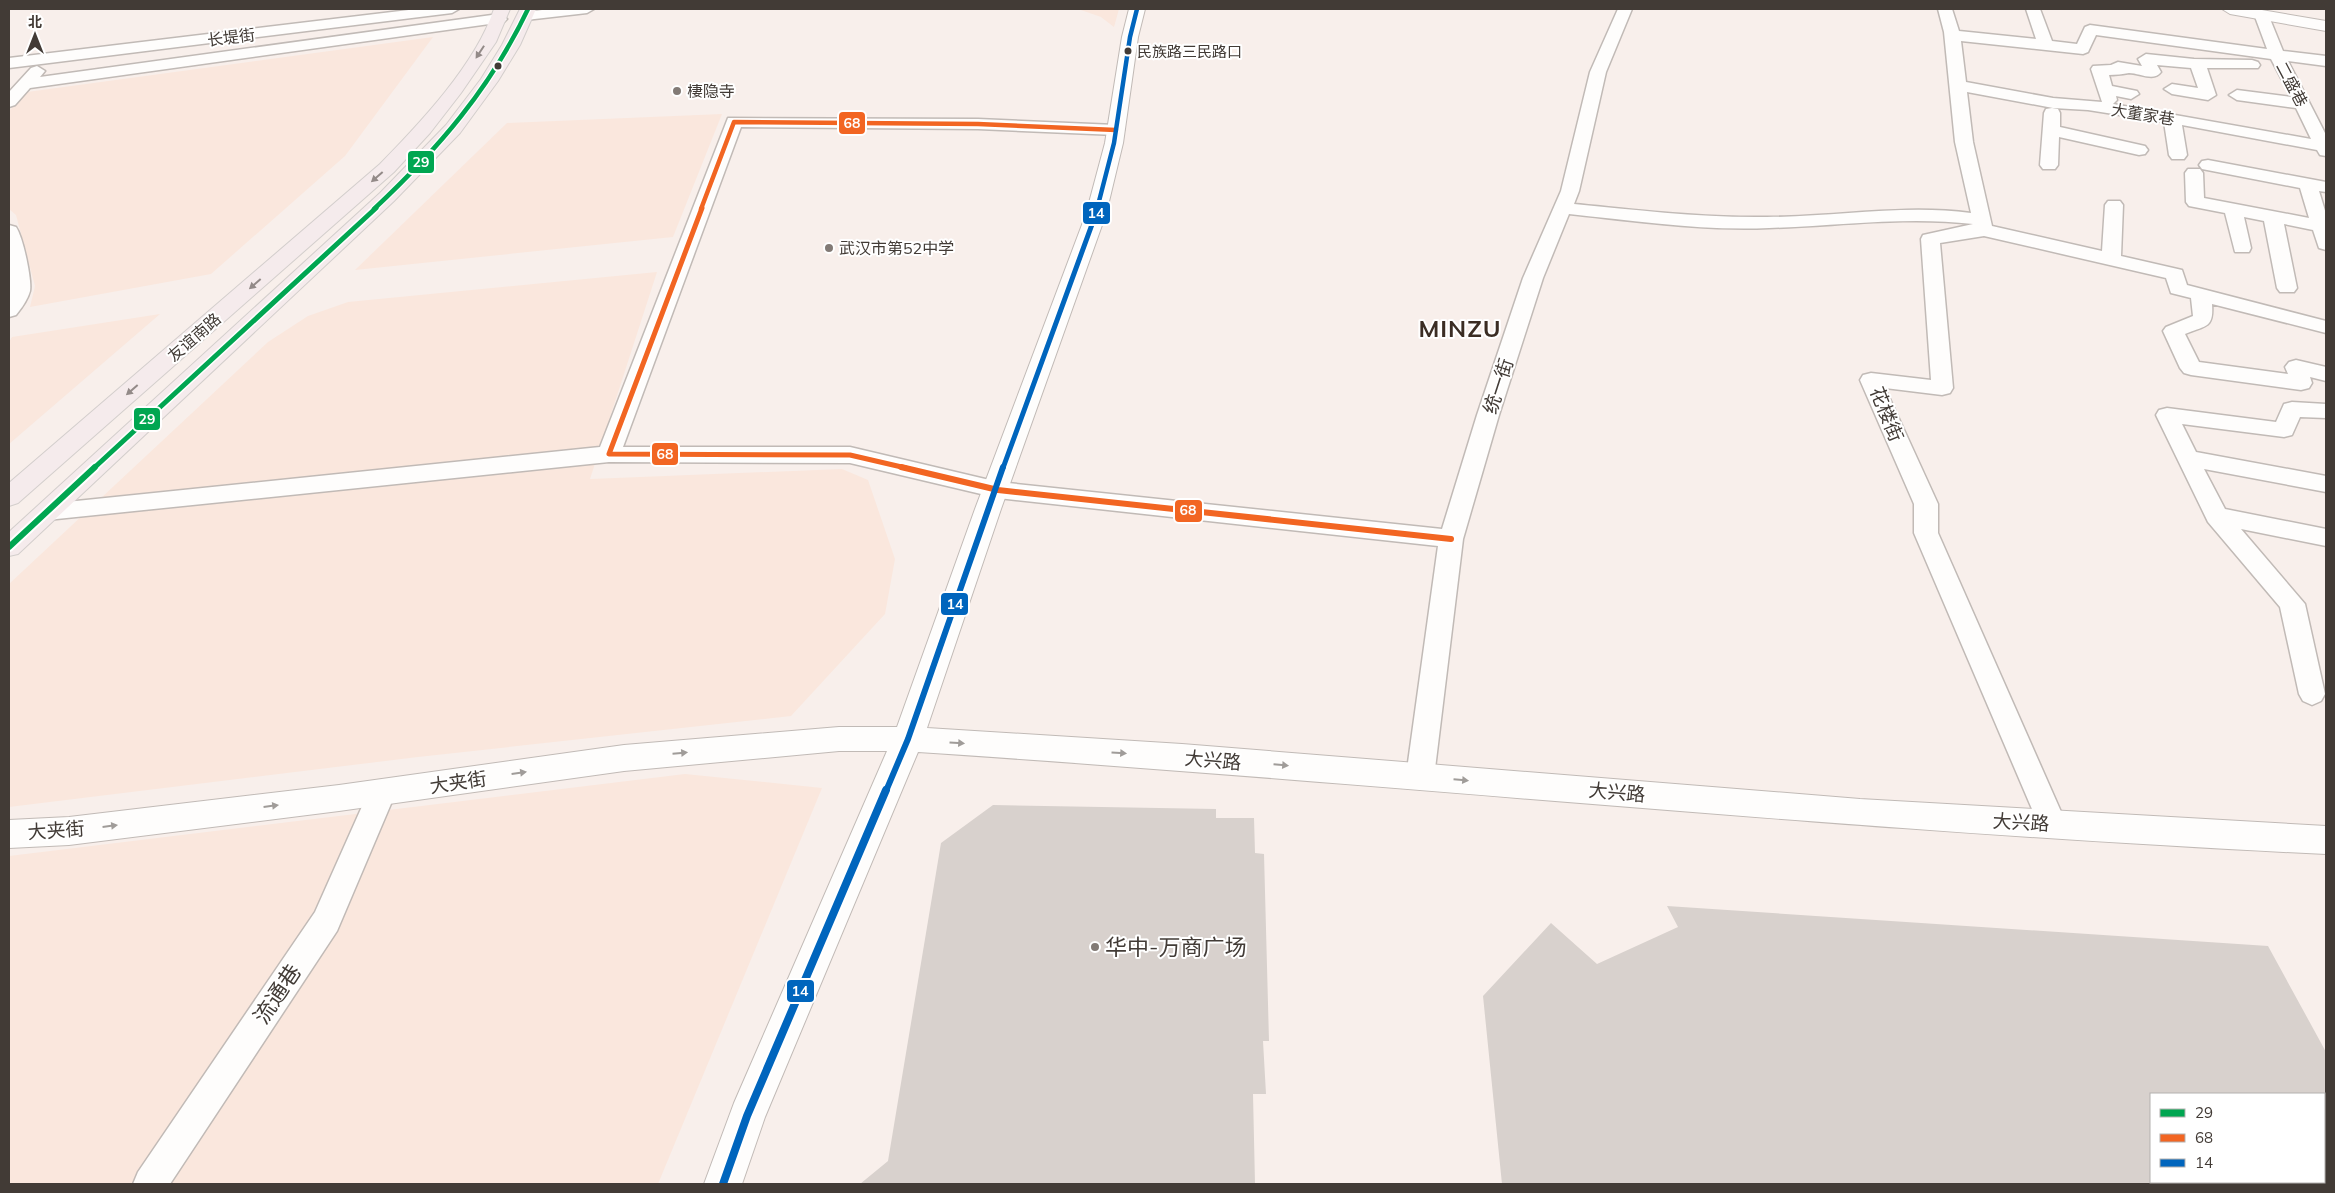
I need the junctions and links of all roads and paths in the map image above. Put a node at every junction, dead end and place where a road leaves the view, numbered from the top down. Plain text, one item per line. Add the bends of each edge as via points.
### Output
1 (304, 9) edge
2 (452, 9) edge
3 (587, 9) edge
4 (1137, 9) edge
5 (1626, 9) edge
6 (1945, 9) edge
7 (2033, 9) edge
8 (2230, 9) edge
9 (527, 12) edge
10 (500, 14) edge
11 (2261, 14) junction
12 (2326, 26) edge
13 (297, 29) junction
14 (1952, 35) junction
15 (2046, 45) junction
16 (290, 48) junction
17 (2083, 49) junction
18 (2277, 54) junction
19 (47, 59) junction
20 (2326, 61) edge
21 (9, 63) edge
22 (2197, 64) junction
23 (2098, 69) junction
24 (2285, 69) junction
25 (27, 84) junction
26 (1958, 86) junction
27 (2172, 88) dead end
28 (2237, 95) dead end
29 (9, 102) edge
30 (2053, 103) junction
31 (2303, 104) junction
32 (2136, 113) junction
33 (2172, 118) junction
34 (1116, 130) junction
35 (2051, 130) junction
36 (2326, 149) edge
37 (2139, 150) dead end
38 (2178, 155) dead end
39 (2049, 164) dead end
40 (2308, 183) junction
41 (2326, 187) edge
42 (2114, 205) dead end
43 (1563, 208) junction
44 (2233, 209) junction
45 (2273, 217) junction
46 (1983, 225) junction
47 (2321, 226) junction
48 (9, 233) edge
49 (2326, 244) edge
50 (2242, 248) dead end
51 (2111, 259) junction
52 (2287, 288) dead end
53 (2202, 295) junction
54 (9, 311) edge
55 (2326, 328) edge
56 (2326, 374) edge
57 (2326, 411) edge
58 (609, 454) junction
59 (2188, 458) junction
60 (2326, 484) edge
61 (998, 490) junction
62 (9, 497) edge
63 (46, 512) junction
64 (2216, 516) junction
65 (2325, 538) edge
66 (1452, 539) junction
67 (9, 547) edge
68 (2312, 694) dead end
69 (908, 740) junction
70 (1420, 777) junction
71 (382, 792) junction
72 (2052, 823) junction
73 (9, 834) edge
74 (2326, 840) edge
75 (150, 1184) edge
76 (723, 1184) edge

1 - 13 street
2 - 13 street, 长堤街
3 - 9 street
4 - 34 street
5 - 43 street, 统一街 via 1598,72 1570,191
6 - 14 street
7 - 15 street
8 - 11 street
9 - 63 main road, 友谊南路 via 489,81 446,136 386,197
10 - 16 street
10 -> 62 main road, 友谊南路 via 462,80 431,123 387,168
11 - 12 street
11 - 18 street, 二盛巷
13 - 16 street
13 - 19 street, 长堤街
14 - 15 street
14 - 26 street
15 - 17 street
16 - 25 street
17 - 18 street via 2090,30
17 - 23 street
18 - 20 street
18 - 24 street, 二盛巷
19 - 21 street, 长堤街
19 - 25 street
22 - 23 street via 2146,59 2153,72
22 - 24 street
22 - 27 street via 2208,95
23 - 32 street via 2107,95 2131,92
24 - 31 street, 二盛巷
25 - 29 street
26 - 30 street, 大董家巷
26 - 46 street via 1964,142
28 - 31 street
30 - 32 street, 大董家巷
30 - 35 street
31 - 36 street, 二盛巷
32 - 33 street, 大董家巷
33 - 36 street, 大董家巷
33 - 38 street
34 - 58 street via 978,124 734,122
34 - 61 street via 1096,214
35 - 37 street
35 - 39 street
40 - 41 street
40 - 44 street via 2201,169 2194,202
40 - 47 street
42 - 51 street
43 - 46 street via 1692,221 1768,223 1874,216 1951,216
43 - 66 street, 统一街 via 1533,278
44 - 45 street
44 - 50 street
45 - 47 street
45 - 52 street
46 - 51 street
46 - 72 street, 花楼街 via 1930,239 1942,388 1871,380 1926,504 1926,533
47 - 49 street
48 - 54 street via 16,252 20,291
51 - 53 street via 2175,274 2178,289
53 - 55 street
53 - 56 street via 2203,319 2173,331 2191,368 2300,383 2296,367
57 - 59 street via 2292,409 2284,430 2167,415
58 - 61 street via 850,455
58 - 63 street
59 - 60 street
59 - 64 street
61 - 66 street
61 - 69 street via 988,509
63 - 67 main road, 友谊南路
64 - 65 street
64 - 68 street via 2292,604
66 - 70 street, 统一街
69 -> 70 street, 大兴路
71 -> 69 street, 大夹街 via 624,758 839,740
69 - 76 street via 747,1116
70 -> 72 street, 大兴路 via 1860,812
73 -> 71 street, 大夹街 via 70,831
71 - 75 street, 流通巷 via 326,921
72 - 74 street, 大兴路

